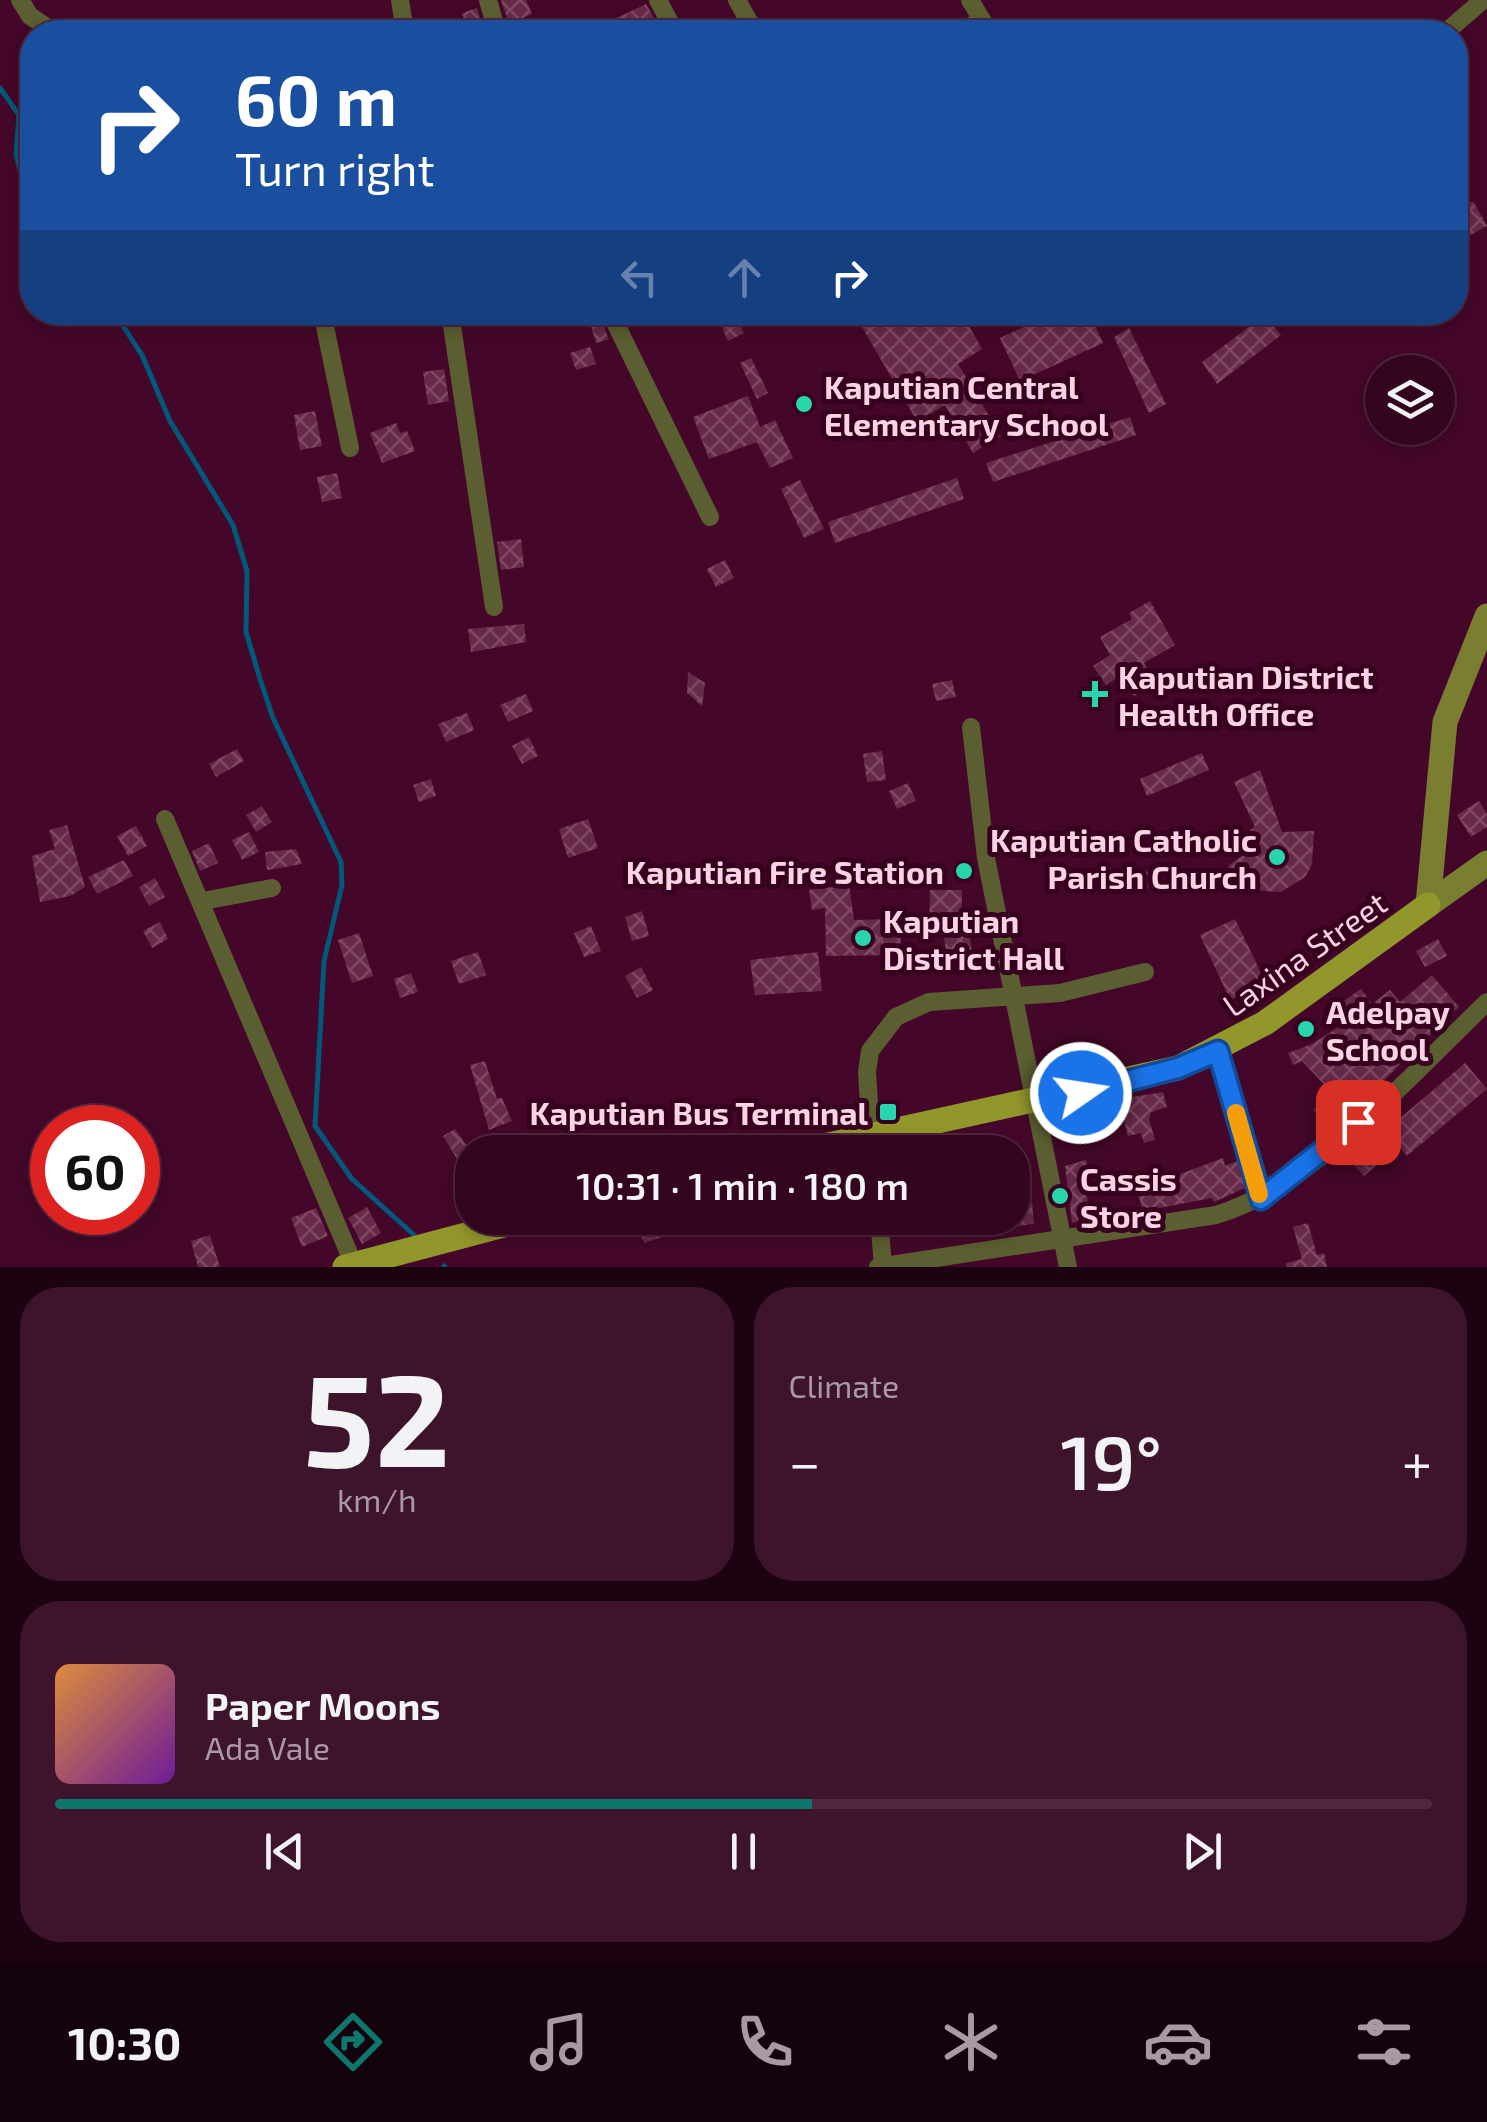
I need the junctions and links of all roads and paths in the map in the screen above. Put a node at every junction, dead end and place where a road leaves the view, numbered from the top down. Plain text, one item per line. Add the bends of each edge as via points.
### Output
1 (20, 0) edge
2 (1482, 0) edge
3 (36, 20) edge
4 (1460, 20) edge
5 (325, 325) edge
6 (452, 325) edge
7 (616, 325) edge
8 (350, 448) dead end
9 (710, 517) dead end
10 (494, 607) dead end
11 (1487, 616) edge
12 (971, 726) dead end
13 (165, 819) dead end
14 (1487, 863) edge
15 (272, 888) dead end
16 (203, 901) junction
17 (1428, 905) junction
18 (1146, 972) dead end
19 (1014, 998) junction
20 (1487, 1002) edge
21 (1218, 1051) junction
22 (1035, 1103) junction
23 (870, 1135) edge
24 (907, 1135) edge
25 (1261, 1199) junction
26 (469, 1235) edge
27 (879, 1235) edge
28 (1062, 1237) junction
29 (366, 1264) edge
30 (881, 1266) edge
31 (1068, 1267) edge

1 - 3 street
2 - 4 street
5 - 8 street
6 - 10 street
7 - 9 street
11 - 17 street via 1445,722
12 - 19 street via 976,796
13 - 16 street
14 - 17 street, Laxina Street
15 - 16 street
16 - 29 street via 237,997
17 - 21 main road, Laxina Street
18 - 19 street via 1084,990
19 - 22 street
19 - 23 street via 929,1002 896,1017 870,1051
20 - 25 street via 1358,1122
21 - 22 main road, Laxina Street via 1154,1075
21 - 25 street
22 - 24 main road, Laxina Street
22 - 28 street
25 - 28 street via 1216,1215
26 - 29 main road
27 - 30 street
28 - 30 street
28 - 31 street

